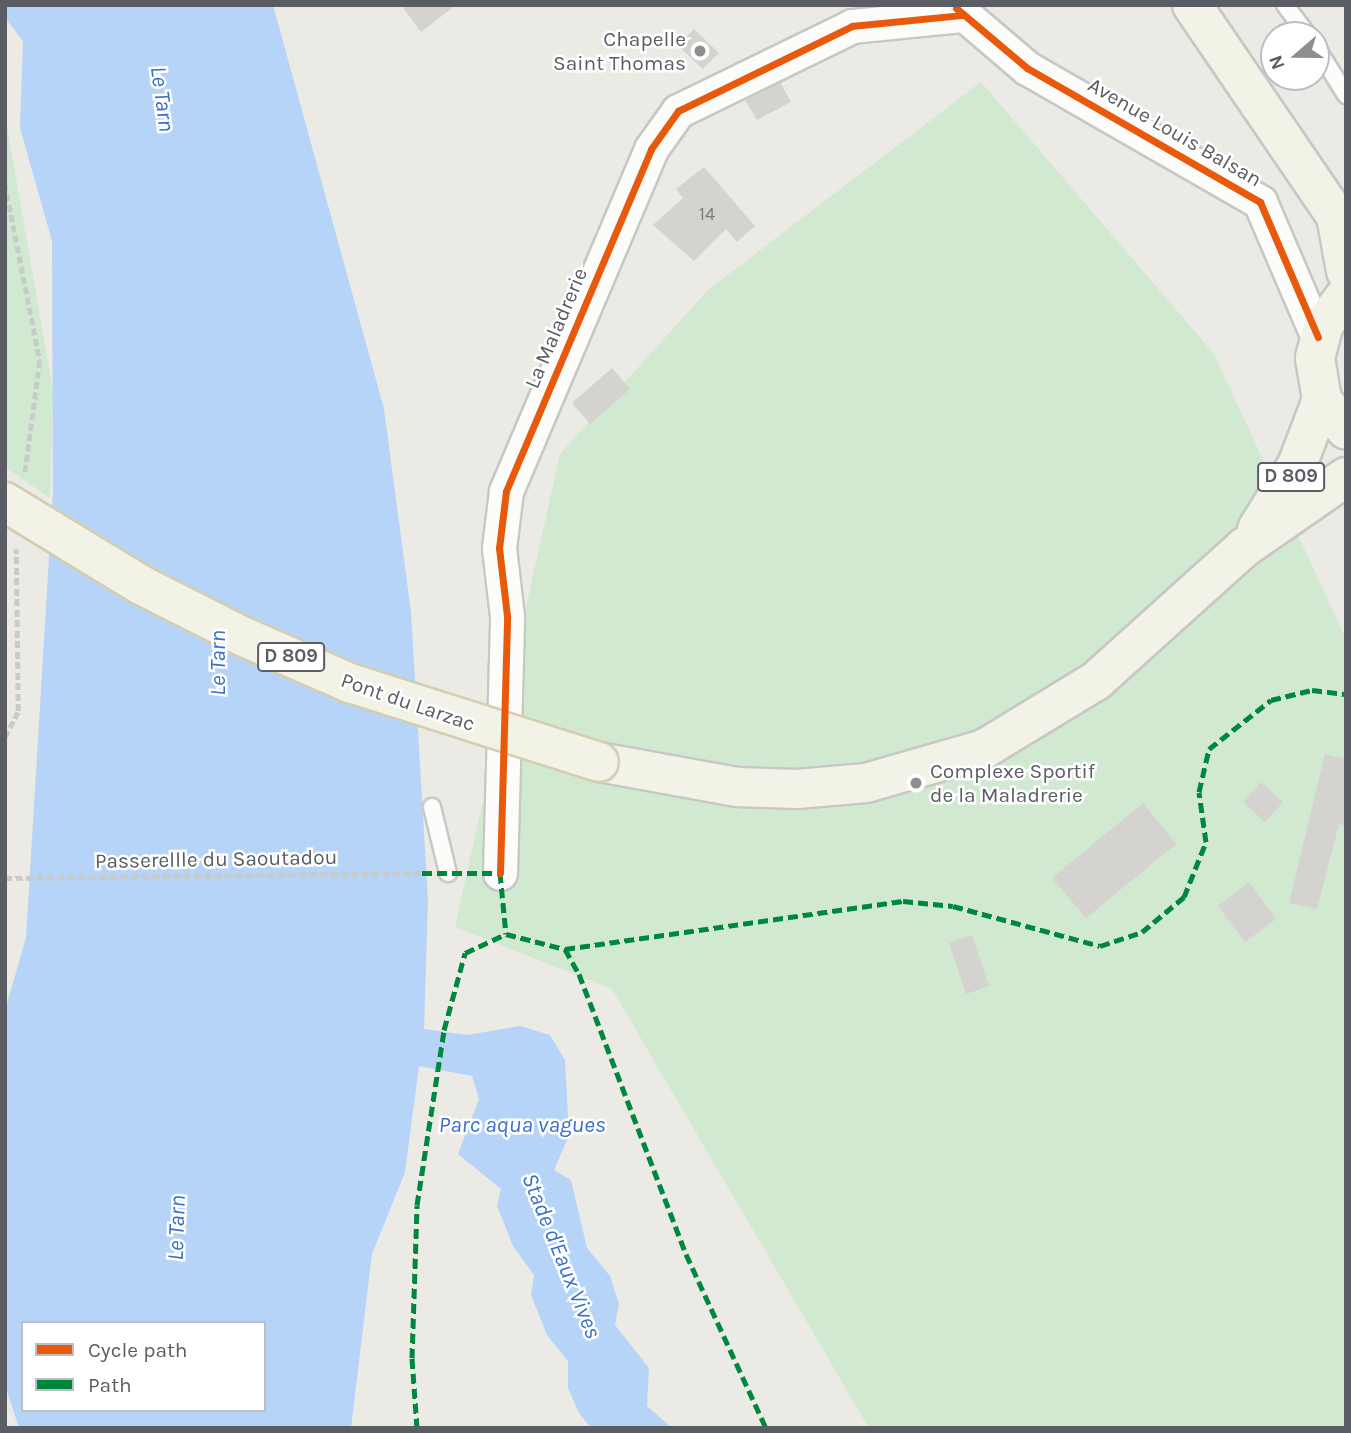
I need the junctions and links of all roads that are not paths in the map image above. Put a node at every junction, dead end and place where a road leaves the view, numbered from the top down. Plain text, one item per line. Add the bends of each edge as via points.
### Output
1 (1192, 5) edge
2 (1285, 5) edge
3 (958, 10) edge
4 (1297, 21) edge
5 (1330, 69) edge
6 (1346, 95) edge
7 (1274, 121) junction
8 (1346, 187) edge
9 (1291, 276) junction
10 (1344, 289) edge
11 (1318, 337) junction
12 (1322, 400) junction
13 (1346, 430) edge
14 (1346, 477) edge
15 (15, 490) edge
16 (1245, 547) junction
17 (432, 807) dead end
18 (448, 873) dead end
19 (500, 873) dead end

1 - 7 main road
2 - 4 lane
3 - 9 street, Avenue Louis Balsan via 1027,68 1261,202 1274,221
3 - 19 street, La Maladrerie via 852,26 678,111 651,149 506,491 499,548 507,616
5 - 6 lane
7 - 8 main road
7 - 10 main road via 1336,216
9 - 10 street
9 - 11 street, Avenue Louis Balsan
10 - 11 main road
11 - 12 main road via 1316,380
12 - 13 main road
12 - 16 main road, D 809 via 1297,465
14 - 16 main road, D 809
15 - 16 main road, Pont du Larzac / D 809, bridge via 141,585 362,688 599,762 737,787 797,789 925,770 1043,718 1158,628
17 - 18 lane

